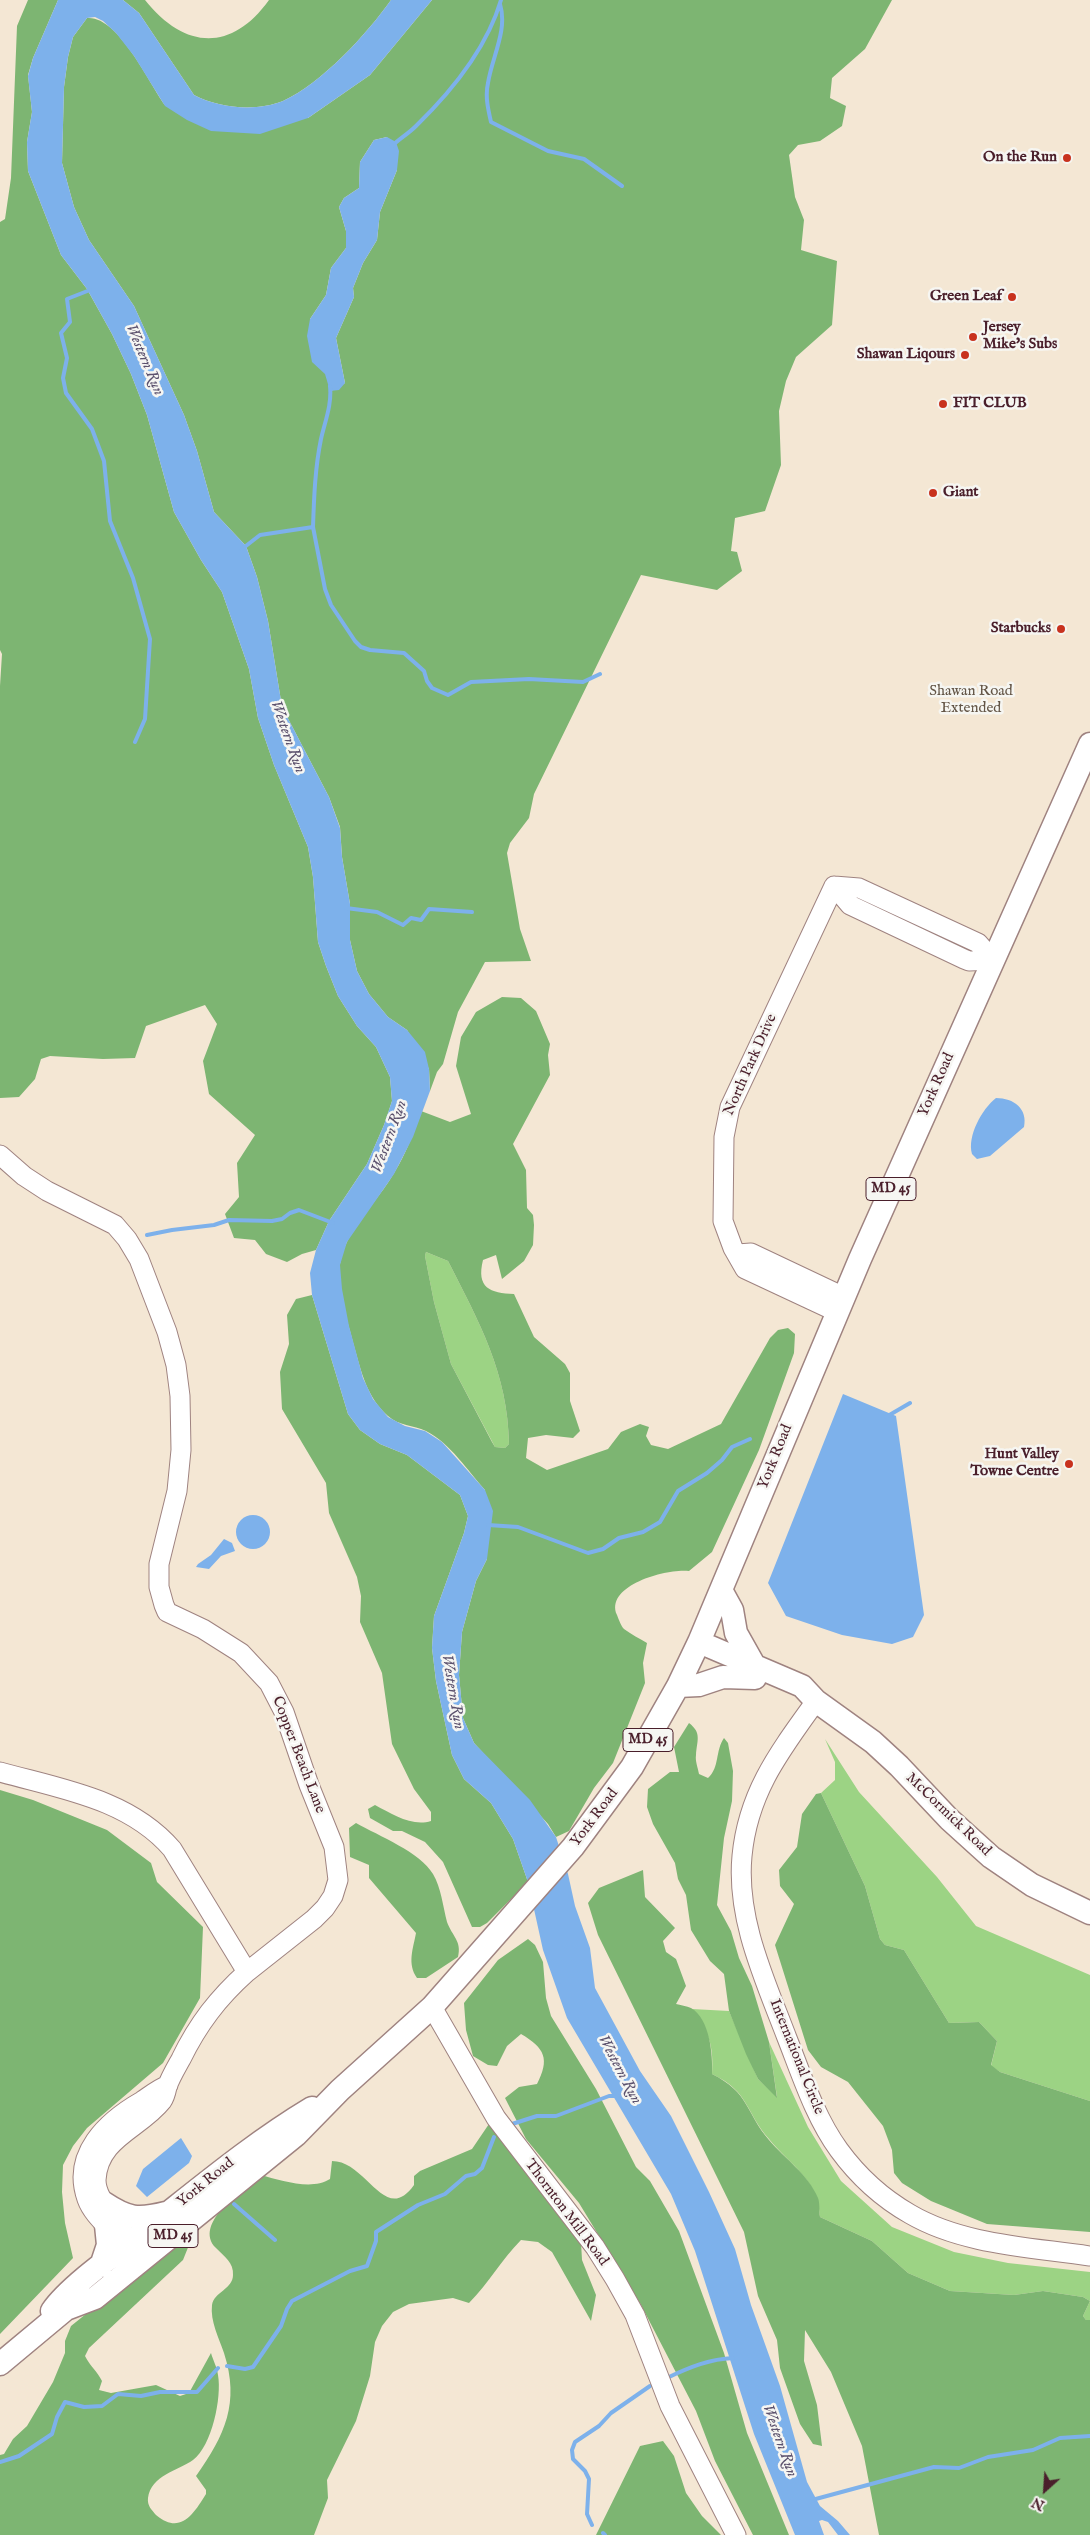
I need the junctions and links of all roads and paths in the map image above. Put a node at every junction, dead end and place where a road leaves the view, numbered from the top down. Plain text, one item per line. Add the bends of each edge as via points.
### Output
1 (1090, 744) edge
2 (993, 960) junction
3 (0, 1155) edge
4 (841, 1304) junction
5 (721, 1590) junction
6 (697, 1647) junction
7 (755, 1672) junction
8 (678, 1686) junction
9 (816, 1701) junction
10 (0, 1772) edge
11 (1090, 1913) edge
12 (247, 1972) junction
13 (432, 2007) junction
14 (340, 2090) junction
15 (102, 2144) junction
16 (250, 2173) junction
17 (104, 2203) junction
18 (169, 2212) junction
19 (106, 2225) junction
20 (128, 2244) junction
21 (1090, 2256) edge
22 (101, 2266) junction
23 (66, 2310) junction
24 (40, 2331) junction
25 (0, 2364) edge
26 (736, 2535) edge

1 - 2 main road, York Road / MD 45
2 - 4 main road, York Road / MD 45
2 - 4 street, North Park Drive via 969,962 850,905 834,886 728,1116 724,1137 723,1221 738,1254 751,1253
3 - 12 street, Copper Beach Lane via 47,1191 115,1225 139,1259 167,1332 180,1396 181,1450 177,1491 159,1564 159,1587 164,1605 167,1612 203,1629 241,1654 269,1683 284,1712 334,1846 338,1880 325,1908
4 - 5 main road, York Road / MD 45
5 - 6 main road, York Road / MD 45
5 - 7 main road via 732,1610 736,1633
6 - 7 main road, McCormick Road
6 - 8 main road, York Road / MD 45
7 - 8 main road via 699,1685
7 - 9 main road, McCormick Road via 796,1696
8 - 13 main road, York Road / MD 45 via 622,1783 574,1847
9 - 11 main road, McCormick Road via 873,1742 948,1819 991,1857 1032,1885
9 - 21 street, International Circle via 778,1753 763,1780 746,1832 742,1881 745,1915 763,1974 823,2124 854,2169 912,2215 976,2239
10 - 12 street via 91,1797 138,1819 158,1833 172,1849
12 - 15 street, Copper Beach Lane via 225,1991 201,2021 164,2099 152,2113
13 - 14 main road, York Road / MD 45
13 - 26 street, Thornton Mill Road via 496,2118 595,2246 615,2279 634,2315 670,2406
14 - 16 main road, York Road / MD 45 via 296,2135
14 - 18 main road, York Road / MD 45 via 267,2137
15 - 17 street, Copper Beach Lane via 96,2181
15 - 19 street, Copper Beach Lane via 84,2166 84,2184 87,2199
16 - 20 main road via 224,2181 152,2239
16 - 23 main road, York Road / MD 45 via 95,2298
17 - 18 main road via 138,2218
17 - 20 street, Copper Beach Lane via 122,2225
18 - 20 main road, York Road / MD 45
19 - 20 street, Copper Beach Lane via 117,2238
19 - 22 main road via 108,2245
20 - 22 main road, York Road / MD 45
20 - 23 main road via 116,2267
22 - 24 main road, York Road / MD 45 via 59,2302
23 - 24 main road, York Road / MD 45
24 - 25 main road, York Road / MD 45

